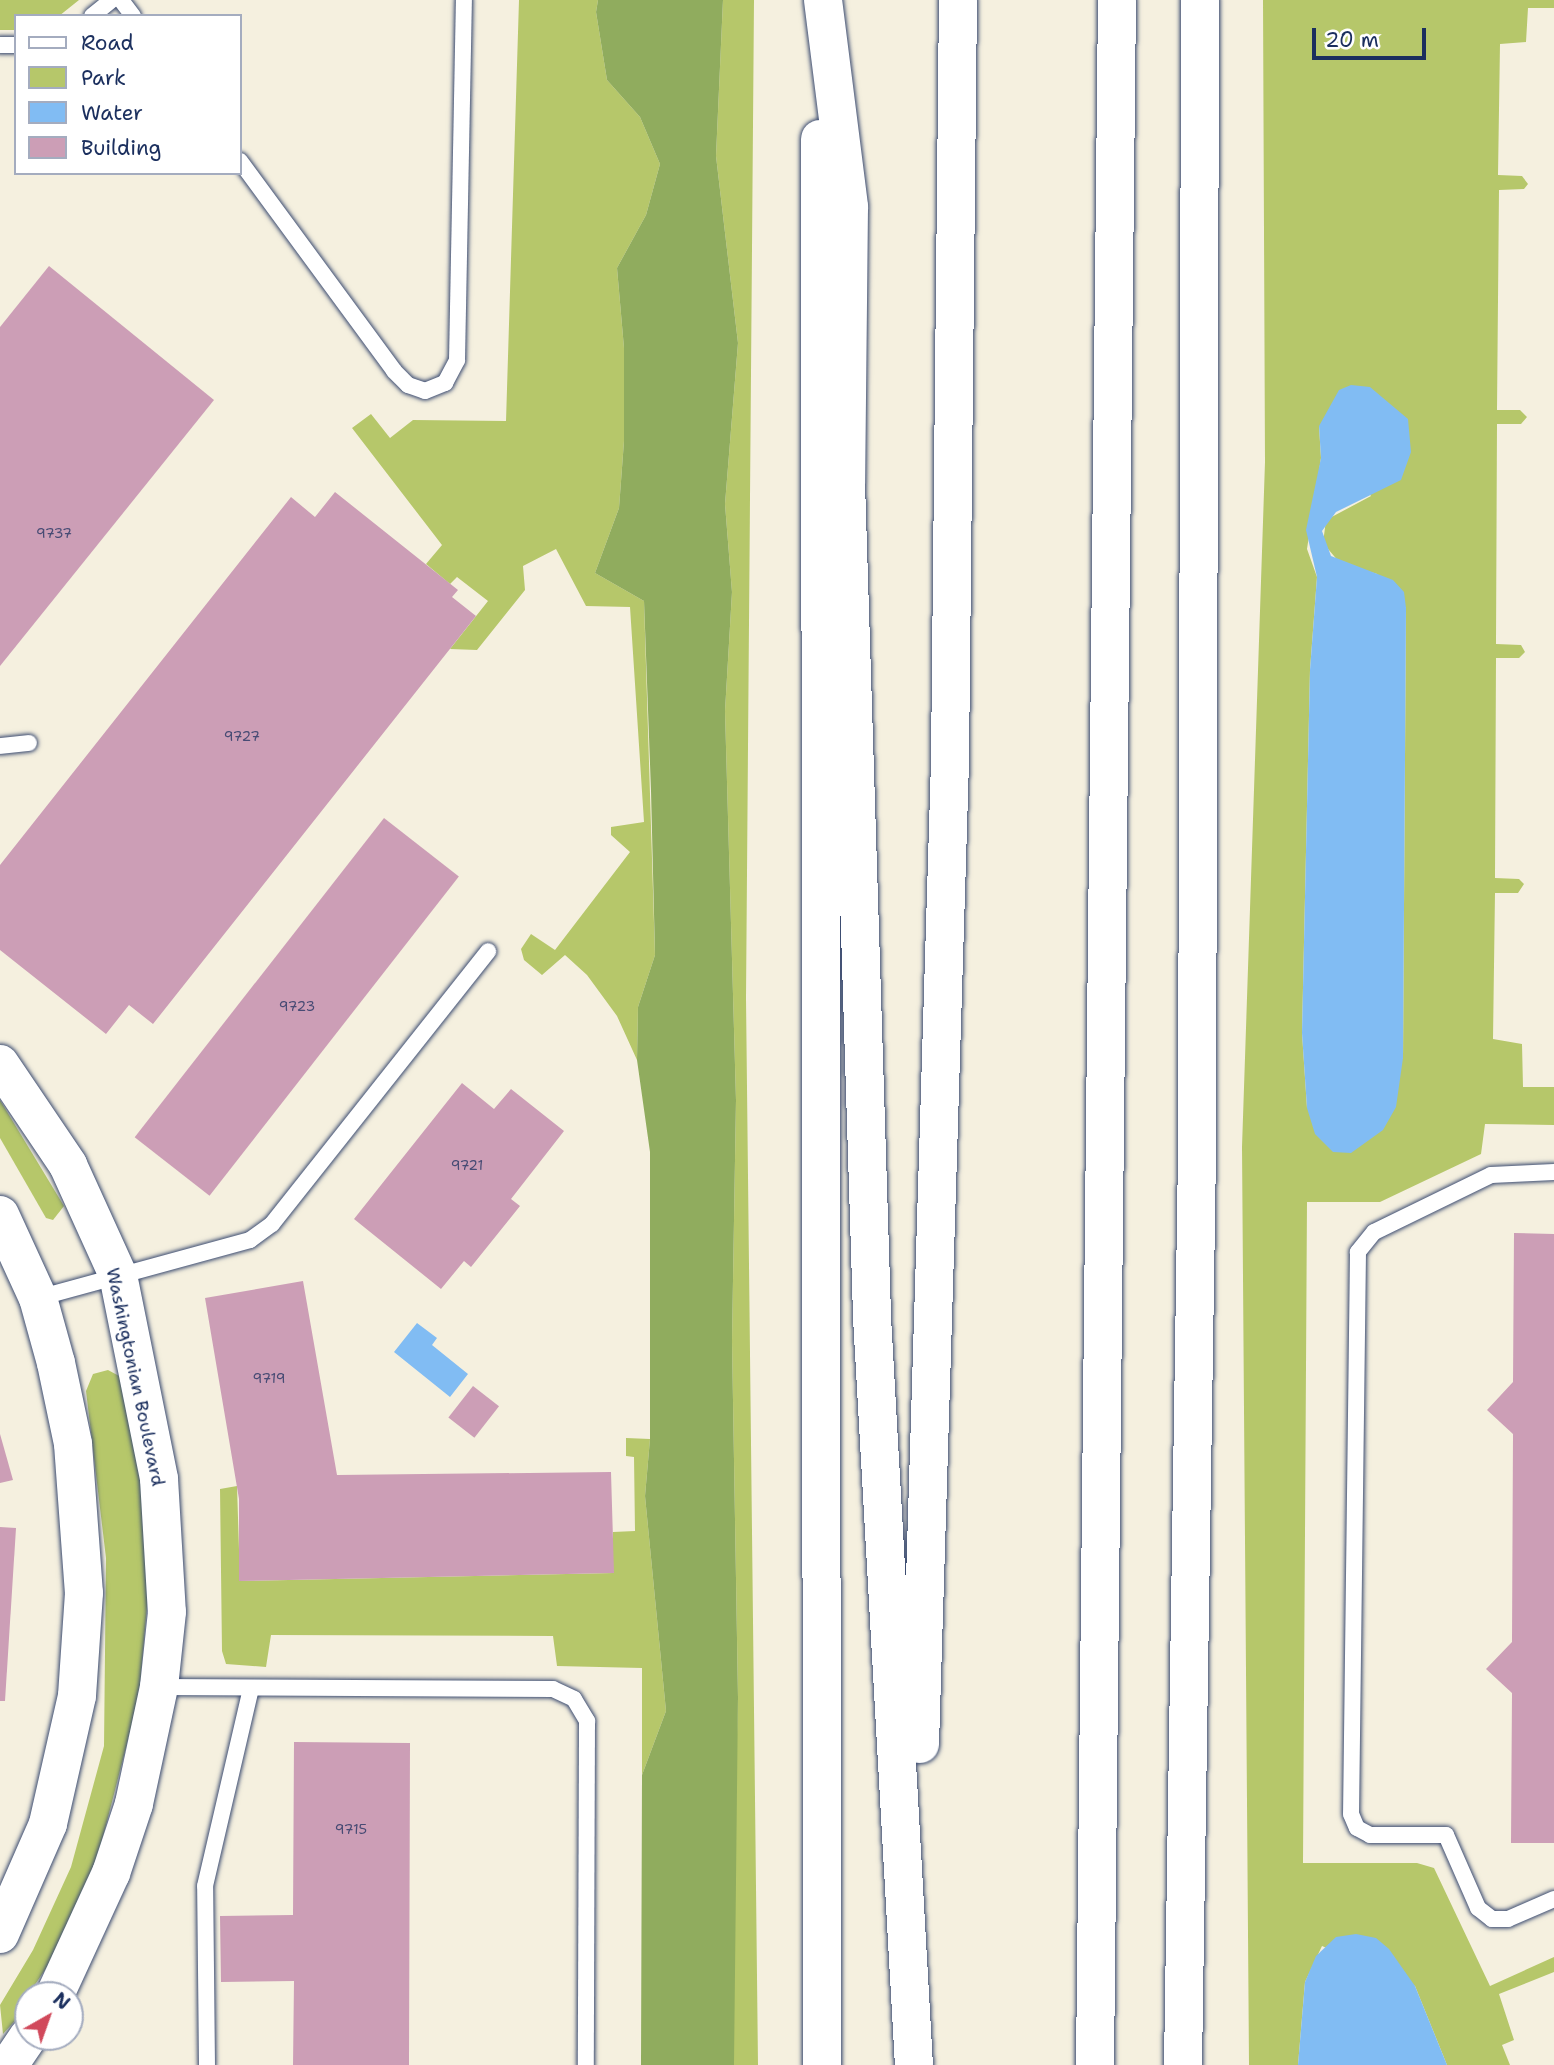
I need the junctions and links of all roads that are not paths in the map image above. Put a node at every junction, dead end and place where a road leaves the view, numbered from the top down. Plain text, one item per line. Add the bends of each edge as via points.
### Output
1 (113, 0) edge
2 (464, 0) edge
3 (821, 0) edge
4 (958, 0) edge
5 (1117, 0) edge
6 (1200, 0) edge
7 (95, 14) edge
8 (242, 165) edge
9 (29, 743) dead end
10 (0, 746) edge
11 (488, 951) dead end
12 (0, 1064) edge
13 (1554, 1172) edge
14 (0, 1214) edge
15 (118, 1275) junction
16 (38, 1298) junction
17 (159, 1687) junction
18 (251, 1689) junction
19 (1554, 1899) edge
20 (0, 1934) edge
21 (61, 1981) edge
22 (913, 1988) junction
23 (207, 2065) edge
24 (586, 2065) edge
25 (822, 2065) edge
26 (914, 2065) edge
27 (1095, 2065) edge
28 (1183, 2065) edge

1 - 7 lane
2 - 8 lane via 457,360 445,383 425,391 408,385 394,371
3 - 22 main road via 849,207 846,483 872,1317
3 - 25 main road
4 - 22 main road via 950,761
5 - 27 main road
6 - 28 main road via 1197,1153
9 - 10 lane
11 - 15 lane via 272,1224 250,1240
12 - 15 main road, Washingtonian Boulevard via 68,1166
13 - 19 lane via 1491,1175 1374,1232 1358,1252 1351,1800 1353,1821 1370,1835 1446,1835 1478,1908 1492,1920 1508,1919
14 - 16 main road
15 - 16 lane
15 - 17 main road, Washingtonian Boulevard via 159,1479 167,1612
16 - 20 main road via 73,1444 84,1593 77,1696 48,1825
17 - 18 lane
17 - 21 main road, Washingtonian Boulevard via 134,1804 111,1874
18 - 23 lane via 205,1885
18 - 24 lane via 553,1689 574,1699 587,1721
22 - 26 main road

